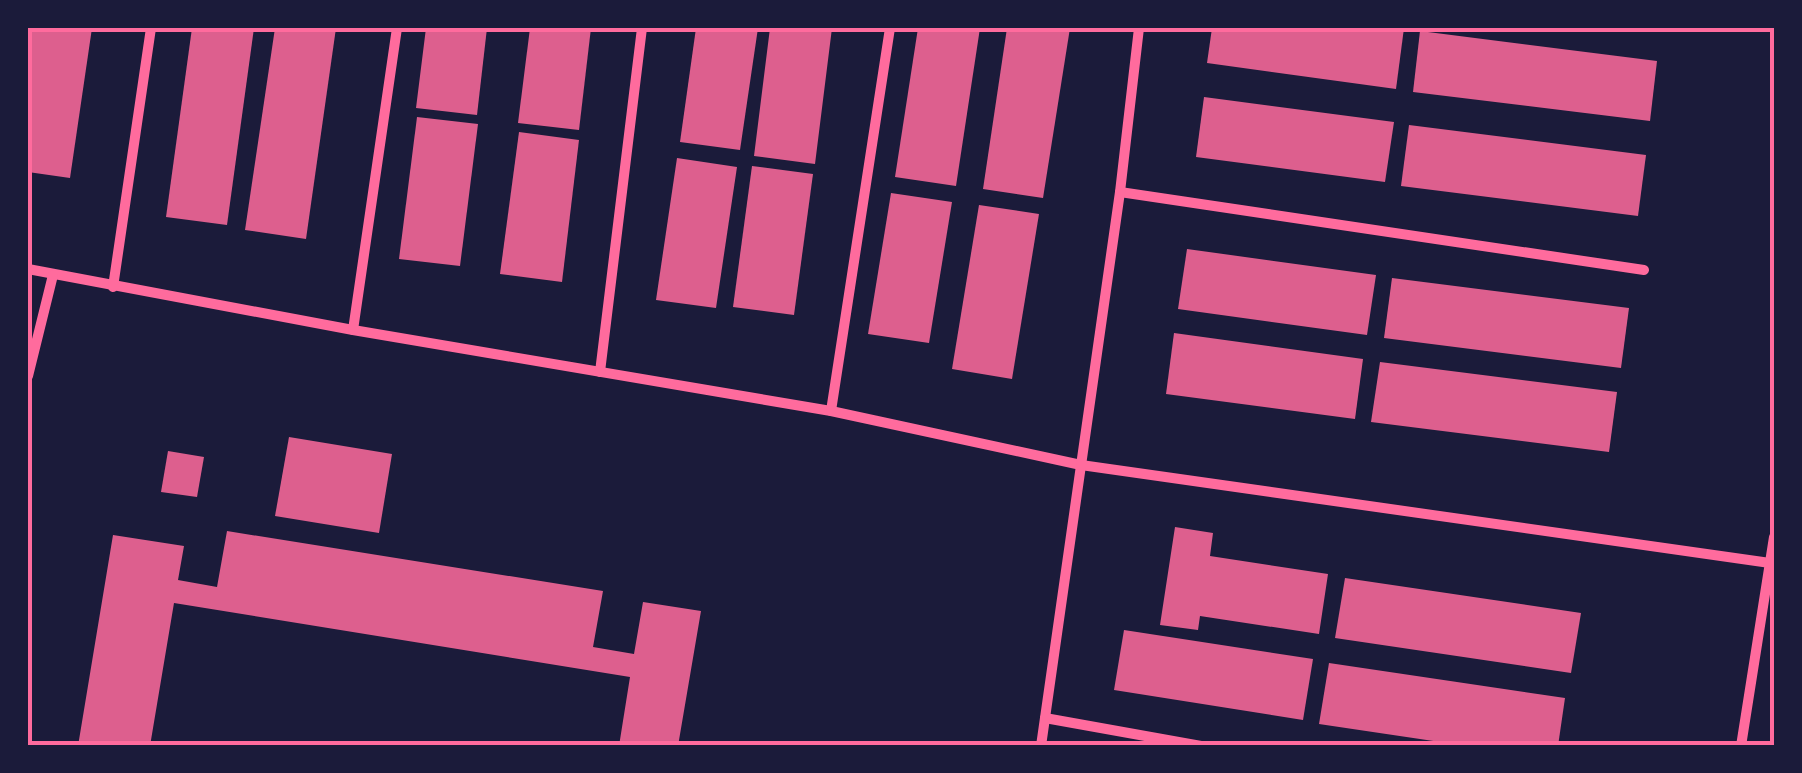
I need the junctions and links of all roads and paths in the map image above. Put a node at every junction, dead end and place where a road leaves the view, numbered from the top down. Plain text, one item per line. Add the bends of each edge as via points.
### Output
1 (151, 28) edge
2 (397, 28) edge
3 (642, 28) edge
4 (890, 28) edge
5 (1139, 28) edge
6 (1120, 192) junction
7 (28, 269) edge
8 (1644, 270) dead end
9 (52, 275) junction
10 (113, 287) junction
11 (353, 330) junction
12 (600, 372) junction
13 (28, 376) edge
14 (831, 411) junction
15 (1081, 465) junction
16 (1774, 538) edge
17 (1770, 563) junction
18 (1045, 718) junction
19 (1041, 746) edge
20 (1201, 746) edge
21 (1741, 746) edge

1 - 10 street
2 - 11 street
3 - 12 street
4 - 14 street
5 - 6 street
6 - 8 street
6 - 15 street
7 - 9 street
9 - 10 street
9 - 13 street
10 - 11 street
11 - 12 street
12 - 14 street
14 - 15 street
15 - 17 street
15 - 18 street
16 - 17 street
17 - 21 street
18 - 19 street
18 - 20 street

